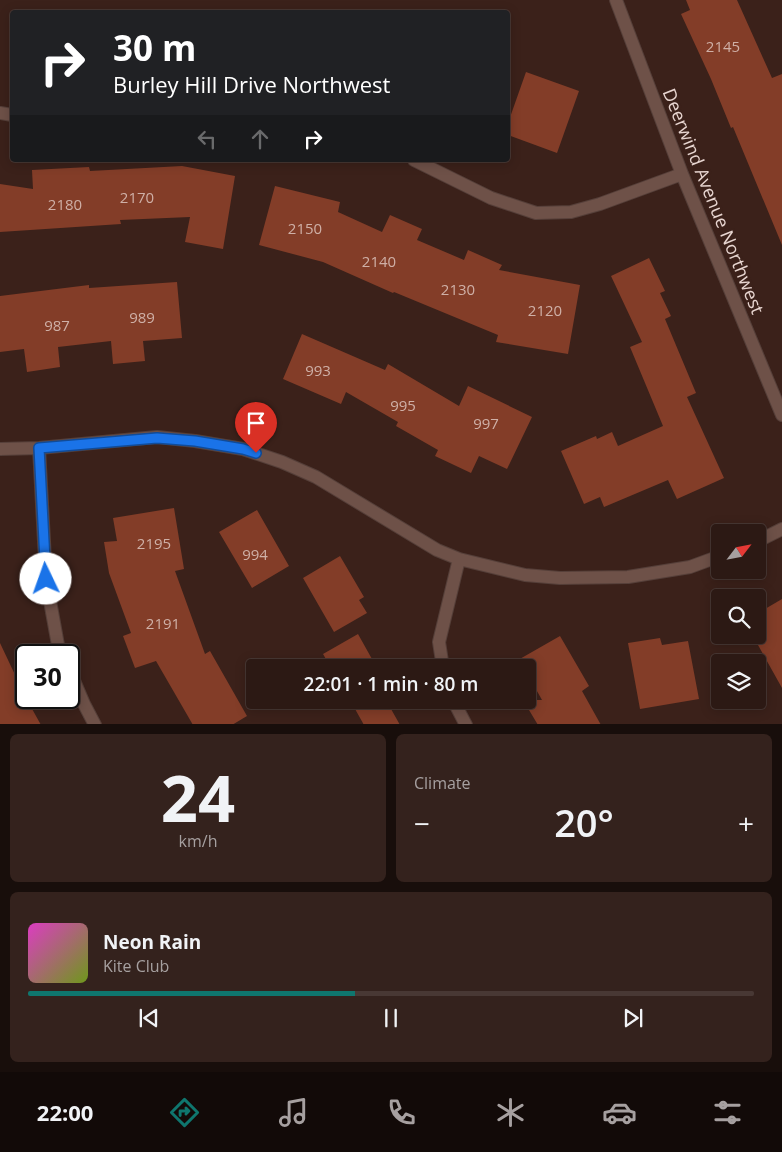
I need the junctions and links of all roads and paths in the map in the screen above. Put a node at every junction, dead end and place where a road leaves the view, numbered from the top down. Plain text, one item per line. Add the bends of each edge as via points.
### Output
1 (616, 0) edge
2 (418, 162) edge
3 (682, 174) junction
4 (782, 415) edge
5 (39, 448) junction
6 (0, 449) edge
7 (782, 529) edge
8 (766, 537) edge
9 (711, 559) edge
10 (459, 560) junction
11 (58, 644) edge
12 (442, 659) edge
13 (80, 695) edge
14 (458, 709) edge
15 (95, 724) edge
16 (466, 724) edge

1 - 3 street, Deerwind Avenue Northwest
2 - 3 street via 490,198 536,213 570,212 600,204
3 - 4 street, Deerwind Avenue Northwest
5 - 6 street
5 - 10 street via 157,438 243,449 316,477 411,536
5 - 11 street via 46,579
7 - 8 street
9 - 10 street via 690,567 628,577 597,578 525,575
10 - 12 street via 439,642
13 - 15 street
14 - 16 street

